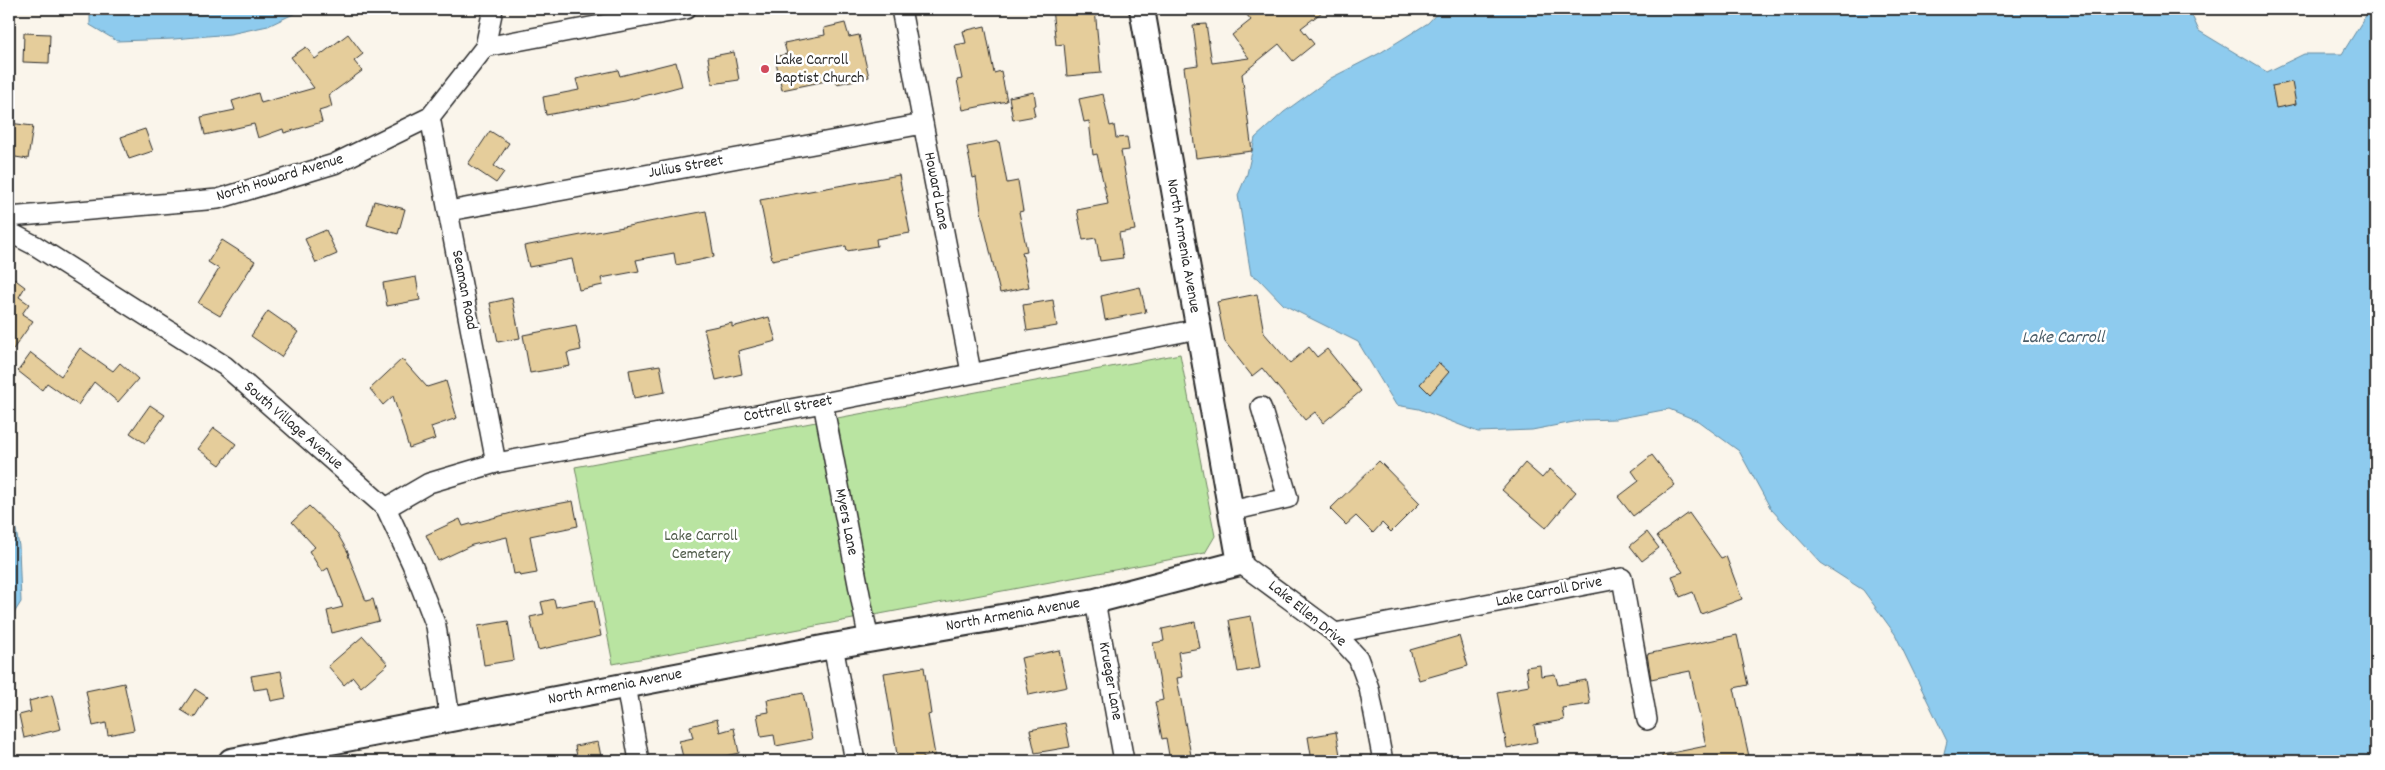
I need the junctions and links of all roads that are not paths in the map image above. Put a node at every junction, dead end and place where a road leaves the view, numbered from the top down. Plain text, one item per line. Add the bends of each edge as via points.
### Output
1 (493, 9) edge
2 (686, 9) edge
3 (901, 9) edge
4 (1142, 9) edge
5 (485, 47) junction
6 (430, 117) junction
7 (923, 124) junction
8 (449, 211) junction
9 (9, 217) edge
10 (9, 232) edge
11 (1198, 329) junction
12 (971, 372) junction
13 (823, 402) junction
14 (1261, 407) dead end
15 (496, 463) junction
16 (386, 508) junction
17 (1231, 511) junction
18 (1240, 563) junction
19 (1095, 601) junction
20 (1335, 633) junction
21 (869, 641) junction
22 (833, 646) junction
23 (626, 685) junction
24 (450, 718) junction
25 (1647, 720) dead end
26 (231, 761) edge
27 (640, 761) edge
28 (855, 761) edge
29 (1124, 761) edge
30 (1384, 761) edge

1 - 5 street
2 - 5 street
3 - 7 street, Howard Lane
4 - 11 main road, North Armenia Avenue
5 - 6 street, North Howard Avenue
6 - 8 street, Seaman Road
6 - 9 street, North Howard Avenue via 334,164 218,199
7 - 8 street, Julius Street
7 - 12 street, Howard Lane
8 - 15 street, Seaman Road
10 - 16 street, South Village Avenue via 225,366
11 - 12 street, Cottrell Street
11 - 17 main road, North Armenia Avenue
12 - 13 street, Cottrell Street
13 - 15 street, Cottrell Street
13 - 21 street, Myers Lane
14 - 17 street via 1288,498
15 - 16 street, Cottrell Street via 429,483
16 - 24 street, South Village Avenue via 436,626
17 - 18 main road, North Armenia Avenue
18 - 19 main road, North Armenia Avenue
18 - 20 street, Lake Ellen Drive
19 - 21 main road, North Armenia Avenue
19 - 29 street, Krueger Lane
20 - 25 street, Lake Carroll Drive via 1622,578
20 - 30 street, Lake Ellen Drive via 1358,658
21 - 22 main road, North Armenia Avenue
22 - 23 main road, North Armenia Avenue
22 - 28 street
23 - 24 main road, North Armenia Avenue
23 - 27 street
24 - 26 main road, North Armenia Avenue

